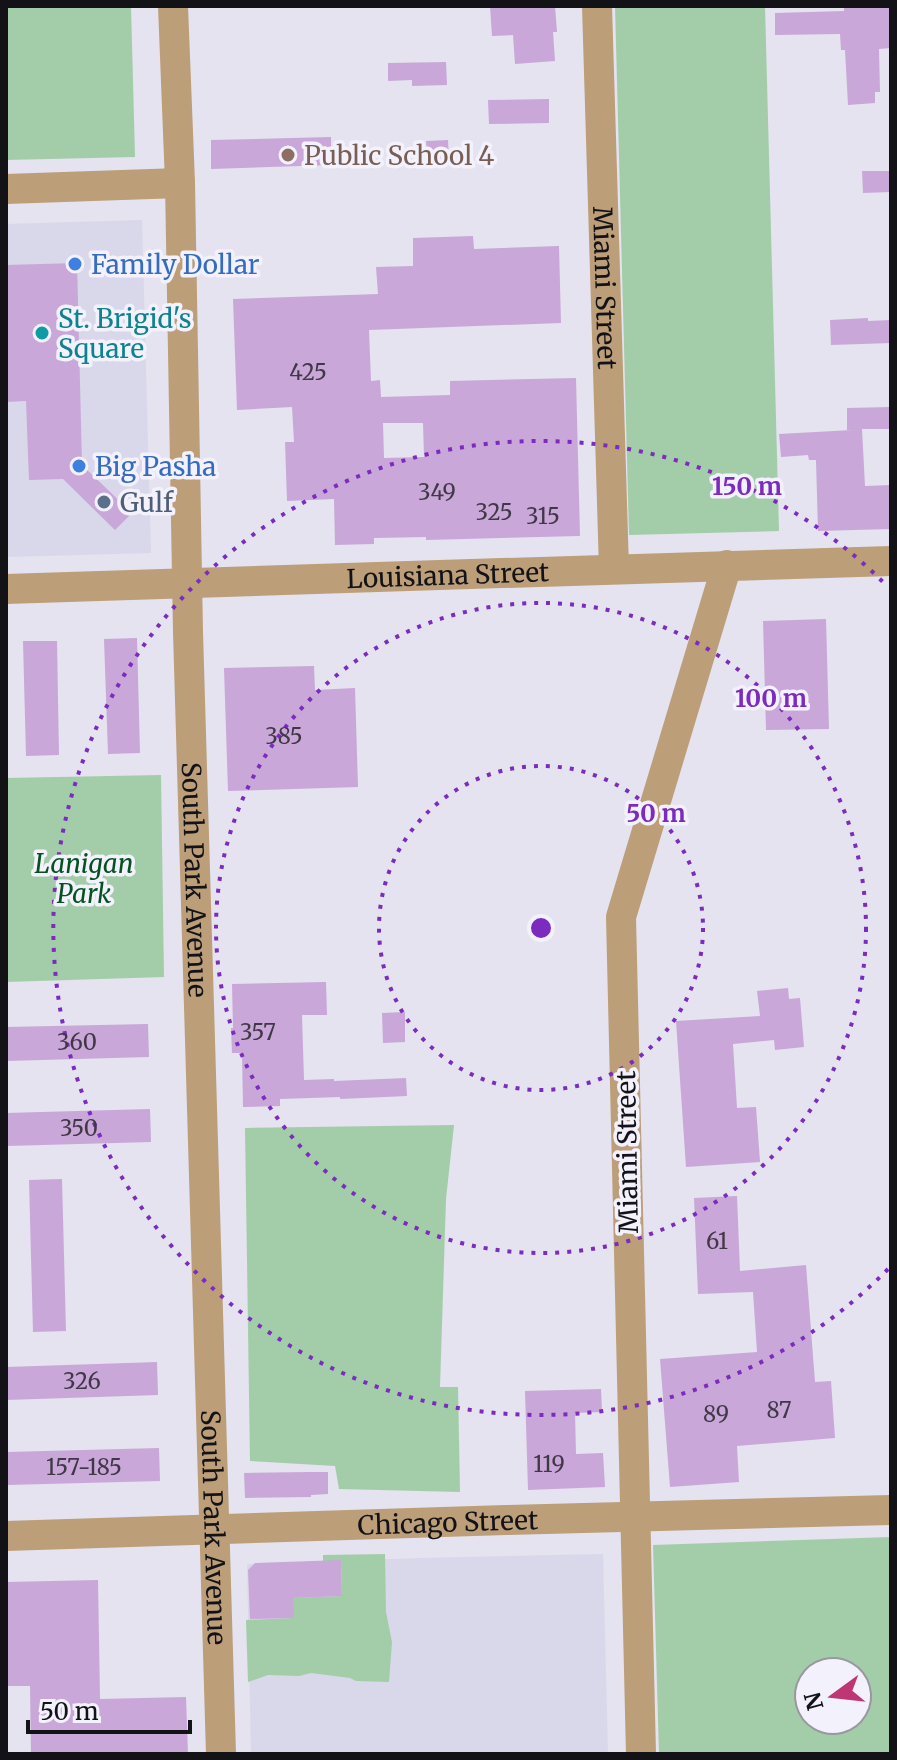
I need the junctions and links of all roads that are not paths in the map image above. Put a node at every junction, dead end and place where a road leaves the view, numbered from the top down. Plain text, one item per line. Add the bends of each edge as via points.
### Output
1 (173, 6) edge
2 (597, 6) edge
3 (180, 183) junction
4 (6, 189) edge
5 (891, 561) edge
6 (727, 565) junction
7 (614, 569) junction
8 (187, 584) junction
9 (6, 589) edge
10 (891, 1510) edge
11 (635, 1517) junction
12 (214, 1530) junction
13 (6, 1536) edge
14 (221, 1754) edge
15 (641, 1754) edge

1 - 3 street, South Park Avenue
2 - 7 street, Miami Street
3 - 4 street
3 - 8 street, South Park Avenue
5 - 6 street, Louisiana Street
6 - 7 street, Louisiana Street
6 - 11 street, Miami Street via 621,917
7 - 8 street, Louisiana Street
8 - 9 street, Louisiana Street
8 - 12 street, South Park Avenue
10 - 11 street, Chicago Street
11 - 12 street, Chicago Street
11 - 15 street, Miami Street
12 - 13 street, Chicago Street
12 - 14 street, South Park Avenue

